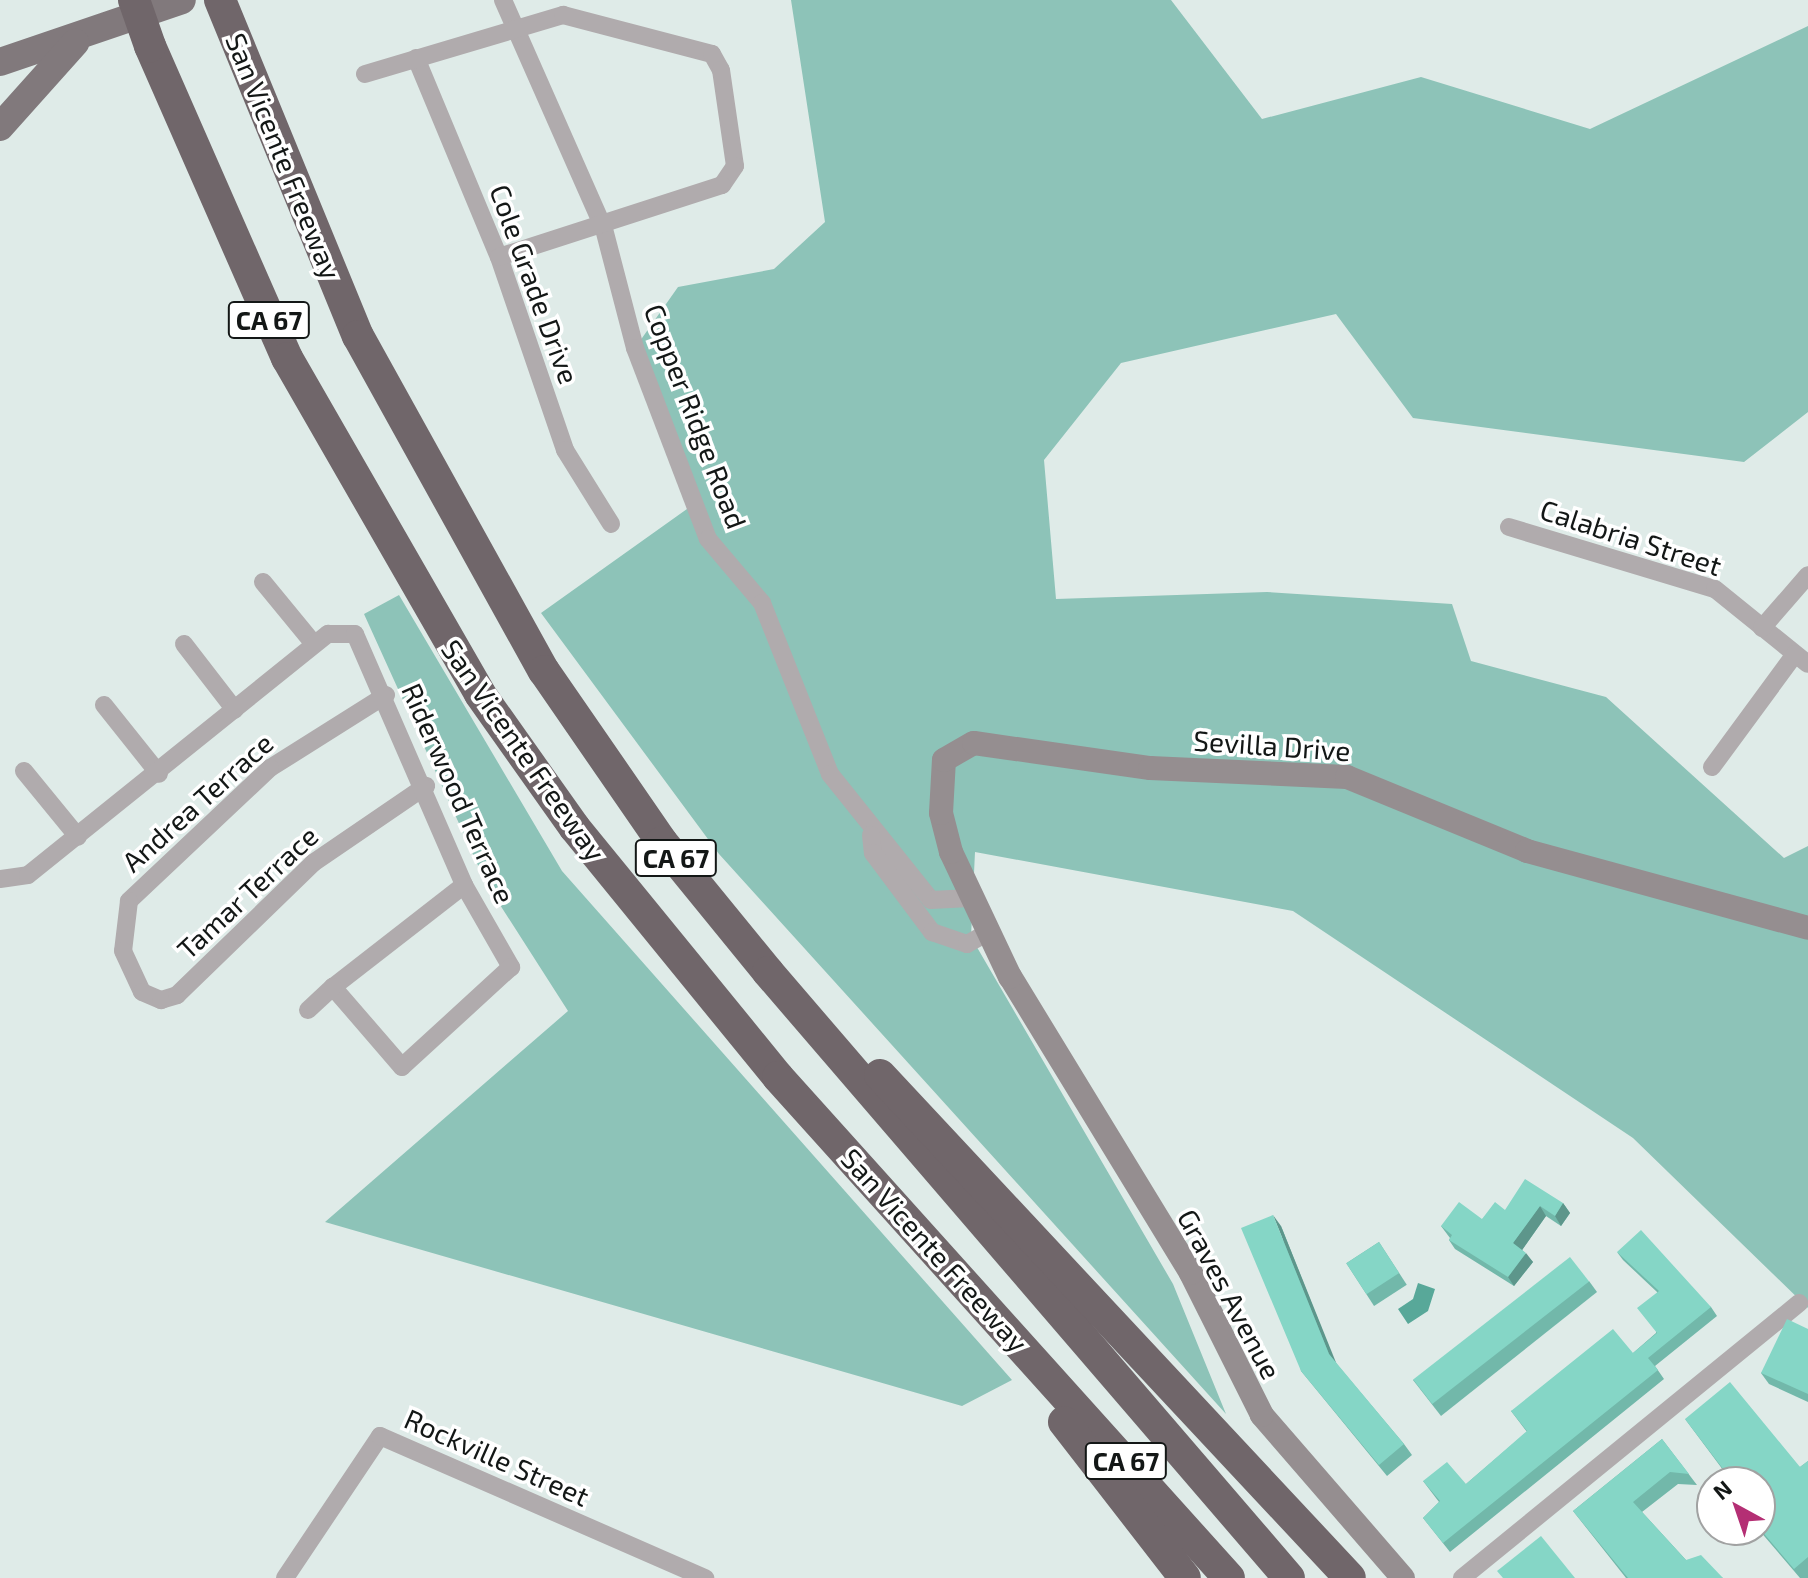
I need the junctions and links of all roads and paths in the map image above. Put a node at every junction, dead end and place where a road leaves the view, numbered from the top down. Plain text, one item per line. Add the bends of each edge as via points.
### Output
1 (134, 0) edge
2 (182, 0) edge
3 (503, 0) edge
4 (226, 14) edge
5 (517, 28) junction
6 (78, 40) junction
7 (416, 58) junction
8 (0, 62) edge
9 (365, 74) dead end
10 (0, 127) edge
11 (604, 229) junction
12 (499, 257) junction
13 (611, 524) dead end
14 (1509, 527) dead end
15 (1808, 575) edge
16 (263, 582) dead end
17 (1762, 628) junction
18 (184, 644) dead end
19 (314, 644) junction
20 (1802, 659) edge
21 (386, 695) junction
22 (104, 705) dead end
23 (235, 710) junction
24 (1712, 767) dead end
25 (24, 771) dead end
26 (159, 774) junction
27 (426, 786) junction
28 (871, 835) junction
29 (78, 837) junction
30 (662, 842) junction
31 (0, 879) edge
32 (464, 885) junction
33 (970, 898) junction
34 (1808, 928) edge
35 (987, 933) junction
36 (333, 987) junction
37 (142, 992) joint
38 (308, 1010) dead end
39 (1799, 1303) dead end
40 (1021, 1346) junction
41 (285, 1578) edge
42 (705, 1578) edge
43 (1185, 1578) edge
44 (1229, 1578) edge
45 (1289, 1578) edge
46 (1350, 1578) edge
47 (1403, 1578) edge
48 (1462, 1578) edge

1 - 40 highway, San Vicente Freeway / CA 67, bridge via 287,358 480,694 671,949
2 - 6 main road
3 - 5 street, Copper Ridge Road
4 - 30 highway, San Vicente Freeway / CA 67 via 358,336 424,464 544,671
5 - 7 street
5 - 11 street, Copper Ridge Road
5 - 11 street via 563,15 712,54 721,70 735,166 722,185
6 - 8 main road
6 - 10 main road
7 - 9 street
7 - 12 street, Cole Grade Drive
11 - 12 street
11 - 28 street, Copper Ridge Road via 635,348 708,539 762,603 830,774
12 - 13 street, Cole Grade Drive via 565,450
14 - 17 street, Calabria Street via 1715,589
15 - 17 street
16 - 19 street
17 - 20 street, Calabria Street
18 - 23 street
19 - 21 street, Riderwood Terrace via 328,634 355,634
19 - 23 street, Riderwood Terrace
20 - 24 street
21 - 27 street, Riderwood Terrace
21 - 37 street, Andrea Terrace via 270,768 129,901 123,951
22 - 26 street
23 - 26 street, Riderwood Terrace
25 - 29 street
26 - 29 street, Riderwood Terrace
27 - 32 street, Riderwood Terrace
27 - 37 street, Tamar Terrace via 313,863 177,995 161,1000
28 - 33 street, Copper Ridge Road via 931,900
28 - 35 street, Copper Ridge Road via 873,853 932,932 967,944
29 - 31 street, Riderwood Terrace via 28,875
30 - 45 highway, San Vicente Freeway / CA 67 via 1005,1255
30 - 46 highway
32 - 36 street
32 - 36 street, Riderwood Terrace via 511,967 402,1067
33 - 34 street, Sevilla Drive via 951,852 940,779 944,760 974,743 1150,768 1347,777 1527,851
33 - 35 street, Sevilla Drive
35 - 47 street, Graves Avenue via 1191,1273 1262,1415
36 - 38 street
39 - 48 street
40 - 43 highway via 1058,1415
40 - 44 highway, San Vicente Freeway / CA 67
41 - 42 street, Rockville Street via 380,1436

